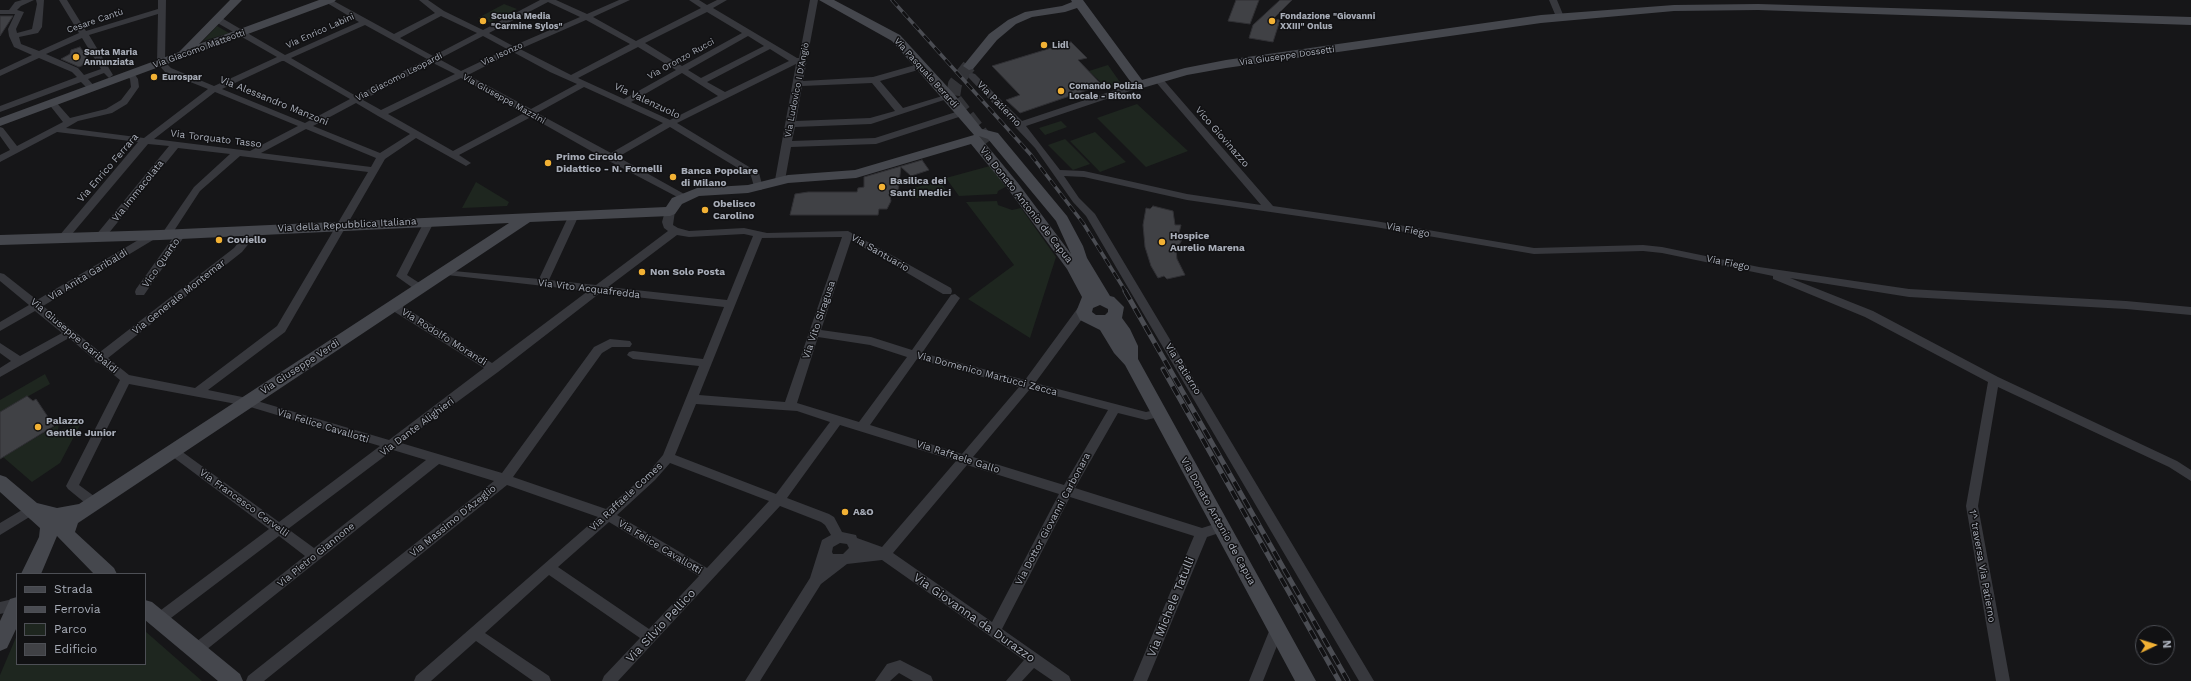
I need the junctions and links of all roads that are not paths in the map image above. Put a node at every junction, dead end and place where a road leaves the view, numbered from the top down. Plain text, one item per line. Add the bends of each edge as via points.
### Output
1 (30, 0) edge
2 (40, 0) edge
3 (63, 0) edge
4 (162, 0) edge
5 (236, 0) edge
6 (328, 0) edge
7 (423, 0) edge
8 (546, 0) edge
9 (550, 0) edge
10 (626, 0) edge
11 (693, 0) edge
12 (723, 0) edge
13 (814, 0) edge
14 (825, 0) edge
15 (1553, 0) edge
16 (1078, 1) edge
17 (1053, 5) edge
18 (20, 8) junction
19 (707, 8) junction
20 (162, 10) junction
21 (0, 12) edge
22 (441, 13) junction
23 (1029, 14) junction
24 (586, 17) junction
25 (1560, 17) junction
26 (217, 19) junction
27 (2190, 21) edge
28 (365, 22) junction
29 (1100, 32) junction
30 (241, 33) junction
31 (483, 33) junction
32 (748, 33) junction
33 (83, 34) junction
34 (13, 36) junction
35 (393, 38) junction
36 (637, 44) junction
37 (770, 46) junction
38 (513, 49) junction
39 (36, 55) junction
40 (182, 55) junction
41 (282, 58) junction
42 (432, 60) junction
43 (799, 61) junction
44 (160, 63) junction
45 (922, 66) junction
46 (105, 70) junction
47 (683, 70) junction
48 (970, 71) joint
49 (0, 73) edge
50 (130, 74) junction
51 (459, 74) junction
52 (84, 78) junction
53 (571, 78) junction
54 (1158, 79) junction
55 (874, 80) junction
56 (113, 81) junction
57 (702, 81) junction
58 (584, 84) junction
59 (798, 84) junction
60 (1139, 85) junction
61 (92, 88) junction
62 (214, 89) junction
63 (725, 96) junction
64 (949, 97) junction
65 (356, 99) junction
66 (624, 102) junction
67 (52, 103) junction
68 (0, 109) edge
69 (901, 112) junction
70 (962, 113) junction
71 (381, 114) junction
72 (530, 114) junction
73 (0, 122) edge
74 (68, 122) junction
75 (670, 123) junction
76 (790, 124) junction
77 (304, 125) junction
78 (1020, 125) junction
79 (55, 129) junction
80 (0, 130) edge
81 (416, 134) junction
82 (975, 136) junction
83 (145, 141) junction
84 (988, 142) tunnel mouth
85 (175, 144) junction
86 (787, 144) junction
87 (15, 150) junction
88 (237, 153) junction
89 (252, 154) junction
90 (453, 155) junction
91 (381, 157) junction
92 (610, 158) junction
93 (0, 159) edge
94 (466, 163) dead end
95 (374, 170) junction
96 (1058, 173) junction
97 (780, 180) junction
98 (758, 188) junction
99 (683, 197) junction
100 (1270, 209) junction
101 (670, 211) junction
102 (574, 215) junction
103 (528, 217) junction
104 (429, 222) junction
105 (341, 225) junction
106 (254, 230) junction
107 (676, 231) junction
108 (181, 234) junction
109 (759, 234) junction
110 (848, 234) junction
111 (160, 235) junction
112 (100, 237) junction
113 (63, 238) junction
114 (0, 240) edge
115 (1076, 262) junction
116 (1759, 270) junction
117 (447, 272) junction
118 (0, 276) edge
119 (542, 284) junction
120 (420, 289) junction
121 (598, 290) junction
122 (140, 292) dead end
123 (1093, 303) junction
124 (730, 304) junction
125 (37, 305) junction
126 (394, 306) junction
127 (2191, 311) edge
128 (1106, 320) junction
129 (0, 327) edge
130 (70, 333) junction
131 (815, 333) junction
132 (626, 344) dead end
133 (0, 347) edge
134 (633, 354) dead end
135 (915, 355) junction
136 (99, 359) junction
137 (20, 362) junction
138 (706, 363) junction
139 (494, 369) junction
140 (0, 373) edge
141 (126, 379) junction
142 (1994, 380) junction
143 (1027, 385) junction
144 (196, 393) junction
145 (691, 399) junction
146 (247, 402) junction
147 (790, 405) junction
148 (1115, 408) junction
149 (1159, 413) junction
150 (838, 419) junction
151 (863, 426) junction
152 (391, 447) junction
153 (173, 451) junction
154 (668, 457) junction
155 (963, 458) junction
156 (435, 460) junction
157 (2191, 476) edge
158 (505, 479) junction
159 (0, 482) edge
160 (1067, 491) junction
161 (778, 500) junction
162 (32, 509) junction
163 (85, 510) junction
164 (607, 515) junction
165 (1221, 527) junction
166 (0, 530) edge
167 (280, 530) junction
168 (1202, 533) junction
169 (838, 536) junction
170 (854, 542) junction
171 (825, 552) junction
172 (884, 554) junction
173 (315, 556) junction
174 (845, 560) junction
175 (548, 568) junction
176 (31, 573) edge
177 (106, 573) edge
178 (708, 575) junction
179 (816, 580) junction
180 (16, 604) edge
181 (16, 607) edge
182 (0, 608) edge
183 (152, 614) edge
184 (1277, 628) junction
185 (994, 631) junction
186 (475, 633) junction
187 (5, 635) edge
188 (650, 637) junction
189 (196, 650) junction
190 (1034, 659) junction
191 (233, 681) edge
192 (253, 681) edge
193 (421, 681) edge
194 (544, 681) edge
195 (609, 681) edge
196 (752, 681) edge
197 (882, 681) edge
198 (926, 681) edge
199 (1013, 681) edge
200 (1064, 681) edge
201 (1140, 681) edge
202 (1256, 681) edge
203 (1306, 681) edge
204 (1367, 681) edge
205 (2003, 681) edge

1 - 18 street
2 - 34 street via 38,27 35,31
3 - 33 street
4 - 20 street
5 - 26 street
6 - 28 street, Via Giuseppe Mazzini
6 - 30 street, Via Giacomo Matteotti
7 - 22 street, Via Valenzuolo
8 - 31 street, Via Giacomo Leopardi
9 - 24 street
10 - 24 street, Via Isonzo
11 - 19 street
12 - 19 street
13 - 43 street, Via Ludovico I D'Angiò
14 - 45 street, Via Pasquale Berardi via 896,38
15 - 25 street
16 - 17 street via 1070,7
16 - 23 street via 1049,6
16 - 29 street
17 - 23 street
17 - 29 street
18 - 21 street via 11,12
18 - 34 street via 12,29
19 - 32 street
19 - 36 street
20 - 33 street, Cesare Cantù
20 - 44 street
22 - 31 street, Via Valenzuolo
22 - 35 street
23 - 48 street via 1001,29
24 - 36 street
24 - 38 street, Via Isonzo
25 - 27 street, Via Giuseppe Dossetti via 1713,7
25 - 54 street, Via Giuseppe Dossetti via 1226,64
26 - 30 street
26 - 40 street
28 - 35 street, Via Giuseppe Mazzini
28 - 41 street, Via Enrico Labini
29 - 60 street
30 - 40 street, Via Giacomo Matteotti
30 - 41 street
31 - 38 street, Via Valenzuolo
31 - 42 street, Via Giacomo Leopardi
32 - 37 street
32 - 47 street, Via Oronzo Rucci
33 - 39 street, Cesare Cantù
33 - 46 street
34 - 39 street via 17,45
35 - 42 street, Via Giuseppe Mazzini
36 - 47 street
36 - 53 street
37 - 43 street
37 - 57 street
38 - 51 street, Via Isonzo
38 - 53 street, Via Valenzuolo
39 - 49 street, Cesare Cantù
39 - 52 street via 67,66
40 - 44 street, Via Giacomo Matteotti
41 - 62 street, Via Enrico Labini
41 - 65 street
42 - 51 street, Via Giuseppe Mazzini
42 - 65 street, Via Giacomo Leopardi
43 - 59 street, Via Ludovico I D'Angiò
43 - 63 street
44 - 50 street, Via Giacomo Matteotti
44 - 62 street, Via Alessandro Manzoni via 170,71
45 - 55 street
45 - 64 street, Via Pasquale Berardi
46 - 52 street
46 - 56 street
47 - 57 street
47 - 66 street, Via Oronzo Rucci
48 - 78 street, Via Patierno
50 - 56 street, Via Giacomo Matteotti
50 - 74 street via 135,87 124,102 109,111 84,115
51 - 71 street, Via Isonzo
51 - 72 street, Via Giuseppe Mazzini
52 - 61 street
52 - 68 street
53 - 58 street, Via Valenzuolo
54 - 60 street, Via Giuseppe Dossetti
54 - 100 street, Vico Giovinazzo
55 - 59 street
55 - 69 street
56 - 61 street, Via Giacomo Matteotti
57 - 63 street
58 - 66 street, Via Valenzuolo
58 - 72 street
59 - 76 street, Via Ludovico I D'Angiò
60 - 78 street, Via Giuseppe Dossetti
61 - 67 street, Via Giacomo Matteotti
62 - 77 street, Via Alessandro Manzoni
62 - 83 street, Via Enrico Ferrara
63 - 75 street
64 - 69 street
64 - 70 street, Via Pasquale Berardi
65 - 71 street
65 - 77 street, Via Giacomo Leopardi
66 - 75 street, Via Valenzuolo
67 - 73 street, Via Giacomo Matteotti
67 - 74 street
69 - 76 street via 871,121
70 - 82 street, Via Pasquale Berardi
70 - 86 street via 876,141
71 - 81 street
72 - 90 street
72 - 92 street, Via Giuseppe Mazzini
74 - 79 street
75 - 92 street
75 - 98 street, Via Valenzuolo via 756,175
76 - 86 street, Via Ludovico I D'Angiò
77 - 89 street, Via Giacomo Leopardi
77 - 91 street, Via Alessandro Manzoni
78 - 96 street, Via Patierno
79 - 83 street, Via Torquato Tasso
79 - 87 street
80 - 87 street
81 - 90 street
81 - 91 street
82 - 97 street via 856,174
82 - 115 street, Via Donato Antonio de Capua
82 - 115 street, Via Donato Antonio de Capua via 993,136 1032,181 1062,219 1076,246
83 - 85 street, Via Torquato Tasso
83 - 113 street, Via Enrico Ferrara
84 - 115 street via 1055,227
85 - 88 street, Via Torquato Tasso
85 - 112 street, Via Immacolata
86 - 97 street, Via Ludovico I D'Angiò
87 - 93 street
88 - 89 street, Via Torquato Tasso
88 - 111 street via 197,189
89 - 95 street, Via Torquato Tasso
90 - 94 street
91 - 95 street
92 - 99 street, Via Giuseppe Mazzini
95 - 105 street
96 - 100 street, Via Fiego via 1084,174 1187,197
96 - 204 street, Via Patierno via 1076,200 1090,214
97 - 98 street
98 - 99 street via 701,192
99 - 101 street via 673,204
100 - 116 street, Via Fiego via 1534,251 1650,249 1687,254
101 - 102 street, Via della Repubblica Italiana
101 - 107 street via 668,226
102 - 103 street, Via della Repubblica Italiana
102 - 119 street
103 - 104 street, Via della Repubblica Italiana
103 - 117 street, Via Giuseppe Verdi
104 - 105 street, Via della Repubblica Italiana
104 - 120 street via 401,276
105 - 106 street, Via della Repubblica Italiana
105 - 144 street via 281,329
106 - 108 street, Via della Repubblica Italiana
106 - 136 street, Via Generale Montemar via 238,250
107 - 109 street, Via Santuario via 689,234 744,231
107 - 121 street, Via Dante Alighieri
108 - 111 street, Via della Repubblica Italiana
108 - 122 street, Vico Quarto
109 - 110 street, Via Santuario
109 - 124 street, Via Raffaele Comes
110 - 131 street, Via Vito Siragusa
110 - 135 street, Via Santuario via 951,294
111 - 112 street, Via della Repubblica Italiana
111 - 125 street, Via Anita Garibaldi
112 - 113 street, Via della Repubblica Italiana
113 - 114 street, Via della Repubblica Italiana
115 - 123 street, Via Donato Antonio de Capua
116 - 127 street via 1909,293
116 - 142 street via 1869,314
117 - 119 street, Via Vito Acquafredda
117 - 120 street, Via Giuseppe Verdi
118 - 125 street, Via Giuseppe Garibaldi
119 - 121 street, Via Vito Acquafredda
120 - 126 street, Via Giuseppe Verdi
121 - 124 street, Via Vito Acquafredda
121 - 139 street, Via Dante Alighieri
123 - 128 street, Via Donato Antonio de Capua via 1086,316 1089,319
123 - 128 street, Via Donato Antonio de Capua via 1116,307 1117,311
123 - 143 street
124 - 138 street, Via Raffaele Comes
125 - 129 street, Via Anita Garibaldi
125 - 130 street, Via Giuseppe Garibaldi
126 - 139 street, Via Rodolfo Morandi
126 - 146 street, Via Giuseppe Verdi
128 - 149 street, Via Donato Antonio de Capua via 1106,326 1120,349 1132,361
130 - 136 street, Via Giuseppe Garibaldi
130 - 137 street
131 - 135 street, Via Domenico Martucci Zecca via 871,341
131 - 147 street, Via Vito Siragusa
132 - 158 street, Via Massimo D'Azeglio via 610,343 598,350
133 - 137 street
134 - 138 street
135 - 143 street, Via Domenico Martucci Zecca
135 - 151 street
136 - 141 street, Via Giuseppe Garibaldi
137 - 140 street
138 - 145 street, Via Raffaele Comes
139 - 152 street, Via Dante Alighieri
141 - 144 street, Via Giuseppe Garibaldi
141 - 163 street via 72,486
142 - 157 street via 2173,464
142 - 205 street, 1^ traversa Via Patierno via 1972,506
143 - 148 street, Via Domenico Martucci Zecca
143 - 155 street
144 - 146 street, Via Giuseppe Garibaldi
145 - 147 street, Via Raffaele Gallo
145 - 154 street, Via Raffaele Comes
146 - 152 street, Via Felice Cavallotti
146 - 153 street, Via Giuseppe Verdi
147 - 150 street, Via Raffaele Gallo
148 - 149 street, Via Domenico Martucci Zecca via 1146,416
148 - 160 street, Via Dottor Giovanni Carbonara
149 - 165 street, Via Donato Antonio de Capua
150 - 151 street, Via Raffaele Gallo
150 - 161 street, Via Silvio Pellico
151 - 155 street, Via Raffaele Gallo
152 - 156 street, Via Felice Cavallotti
152 - 167 street, Via Dante Alighieri
153 - 163 street, Via Giuseppe Verdi
153 - 167 street, Via Francesco Cervelli
154 - 161 street
154 - 164 street, Via Raffaele Comes via 651,477
155 - 160 street, Via Raffaele Gallo
155 - 172 street
156 - 158 street, Via Felice Cavallotti
156 - 173 street, Via Pietro Giannone
158 - 164 street, Via Felice Cavallotti
158 - 192 street, Via Massimo D'Azeglio
159 - 162 street
160 - 168 street, Via Raffaele Gallo
160 - 185 street, Via Dottor Giovanni Carbonara
161 - 169 street via 830,521
161 - 178 street, Via Silvio Pellico
162 - 163 street via 57,515
162 - 166 street
162 - 176 street via 43,518 49,528 48,537
163 - 177 street via 65,528 66,535
164 - 175 street, Via Raffaele Comes
164 - 178 street, Via Felice Cavallotti
165 - 168 street
165 - 184 street, Via Donato Antonio de Capua
167 - 173 street, Via Francesco Cervelli
167 - 183 street, Via Dante Alighieri
168 - 201 street, Via Michele Tatulli
169 - 170 street via 848,537
169 - 171 street via 827,544
170 - 172 street, Via Giovanna da Durazzo
170 - 174 street via 856,549
171 - 174 street via 829,559
171 - 179 street
172 - 174 street
172 - 185 street, Via Giovanna da Durazzo
173 - 189 street, Via Pietro Giannone
174 - 179 street
175 - 186 street, Via Raffaele Comes
175 - 188 street
178 - 188 street, Via Silvio Pellico
179 - 196 street
180 - 182 street
181 - 187 street
183 - 189 street
184 - 202 street
184 - 203 street, Via Donato Antonio de Capua
185 - 190 street, Via Giovanna da Durazzo
186 - 193 street, Via Raffaele Comes
186 - 194 street
188 - 195 street, Via Silvio Pellico
189 - 191 street
190 - 199 street
190 - 200 street, Via Giovanna da Durazzo
197 - 198 street via 892,668 900,666

